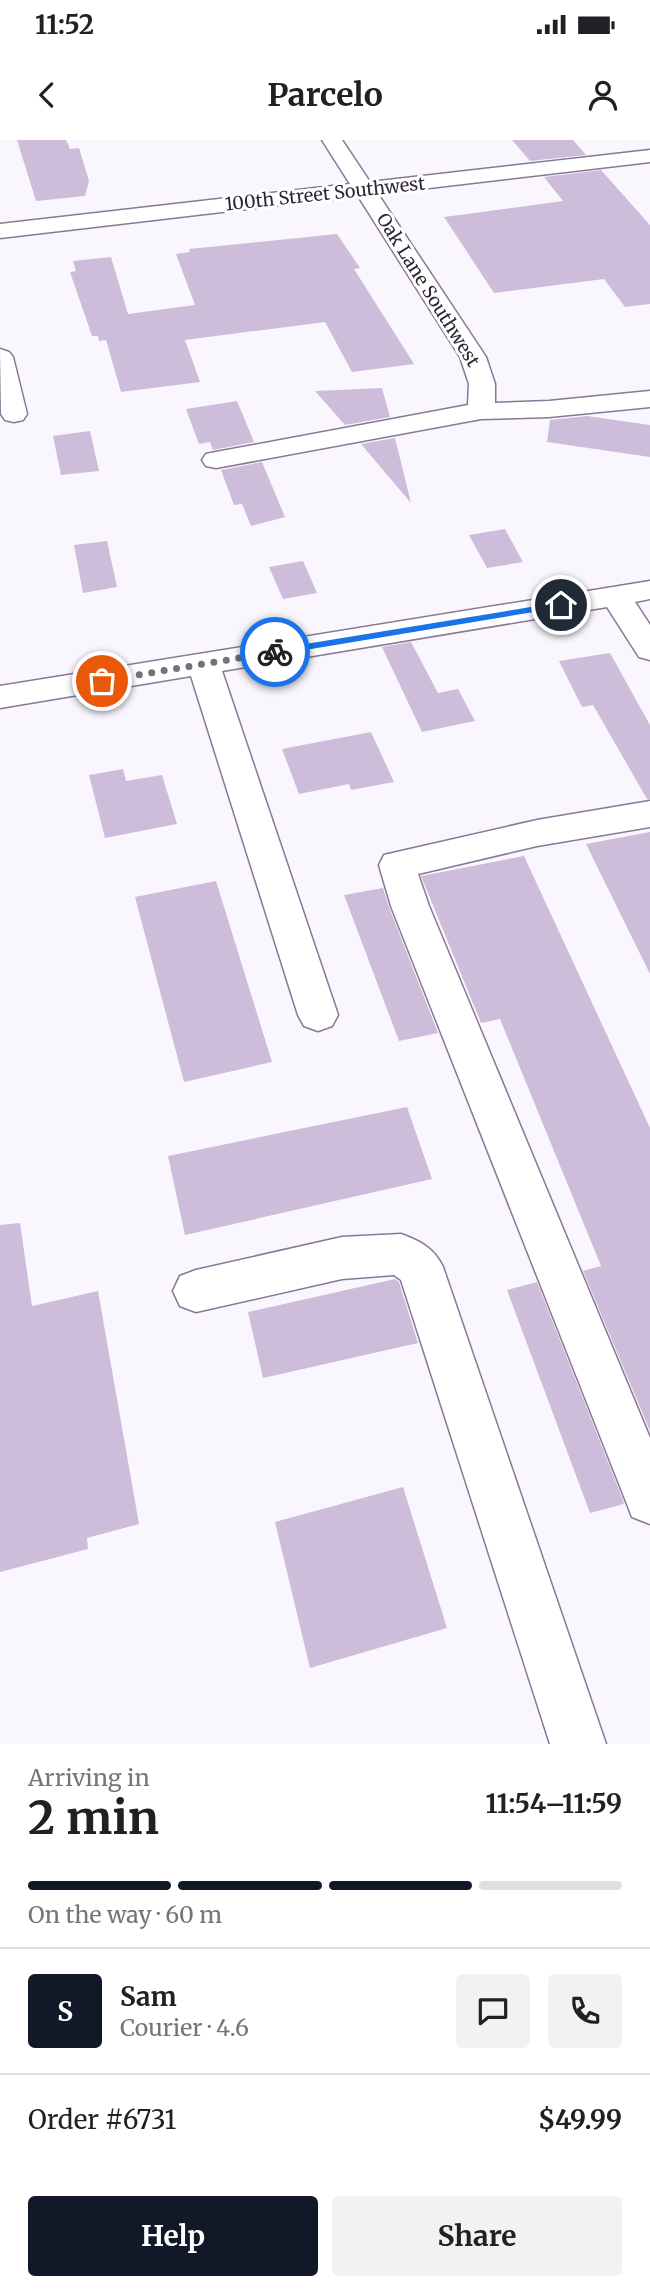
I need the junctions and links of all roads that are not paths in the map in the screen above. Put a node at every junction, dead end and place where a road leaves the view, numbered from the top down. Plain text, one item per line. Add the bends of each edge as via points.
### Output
1 (332, 140) edge
2 (650, 156) edge
3 (365, 190) junction
4 (0, 230) edge
5 (0, 358) edge
6 (650, 400) edge
7 (481, 411) junction
8 (14, 414) dead end
9 (216, 460) dead end
10 (650, 590) edge
11 (616, 596) junction
12 (650, 650) edge
13 (204, 664) junction
14 (0, 697) edge
15 (650, 814) edge
16 (318, 1014) dead end
17 (196, 1291) dead end
18 (650, 1499) edge
19 (578, 1744) edge

1 - 3 street, Oak Lane Southwest
2 - 3 street, 100th Street Southwest
3 - 4 street, 100th Street Southwest
3 - 7 street, Oak Lane Southwest via 473,357 482,384
5 - 8 street
6 - 7 street
7 - 9 street
10 - 11 street
11 - 12 street
11 - 13 street
13 - 14 street
13 - 16 street
15 - 18 street via 537,833 397,865
17 - 19 street via 342,1258 401,1254 420,1267

